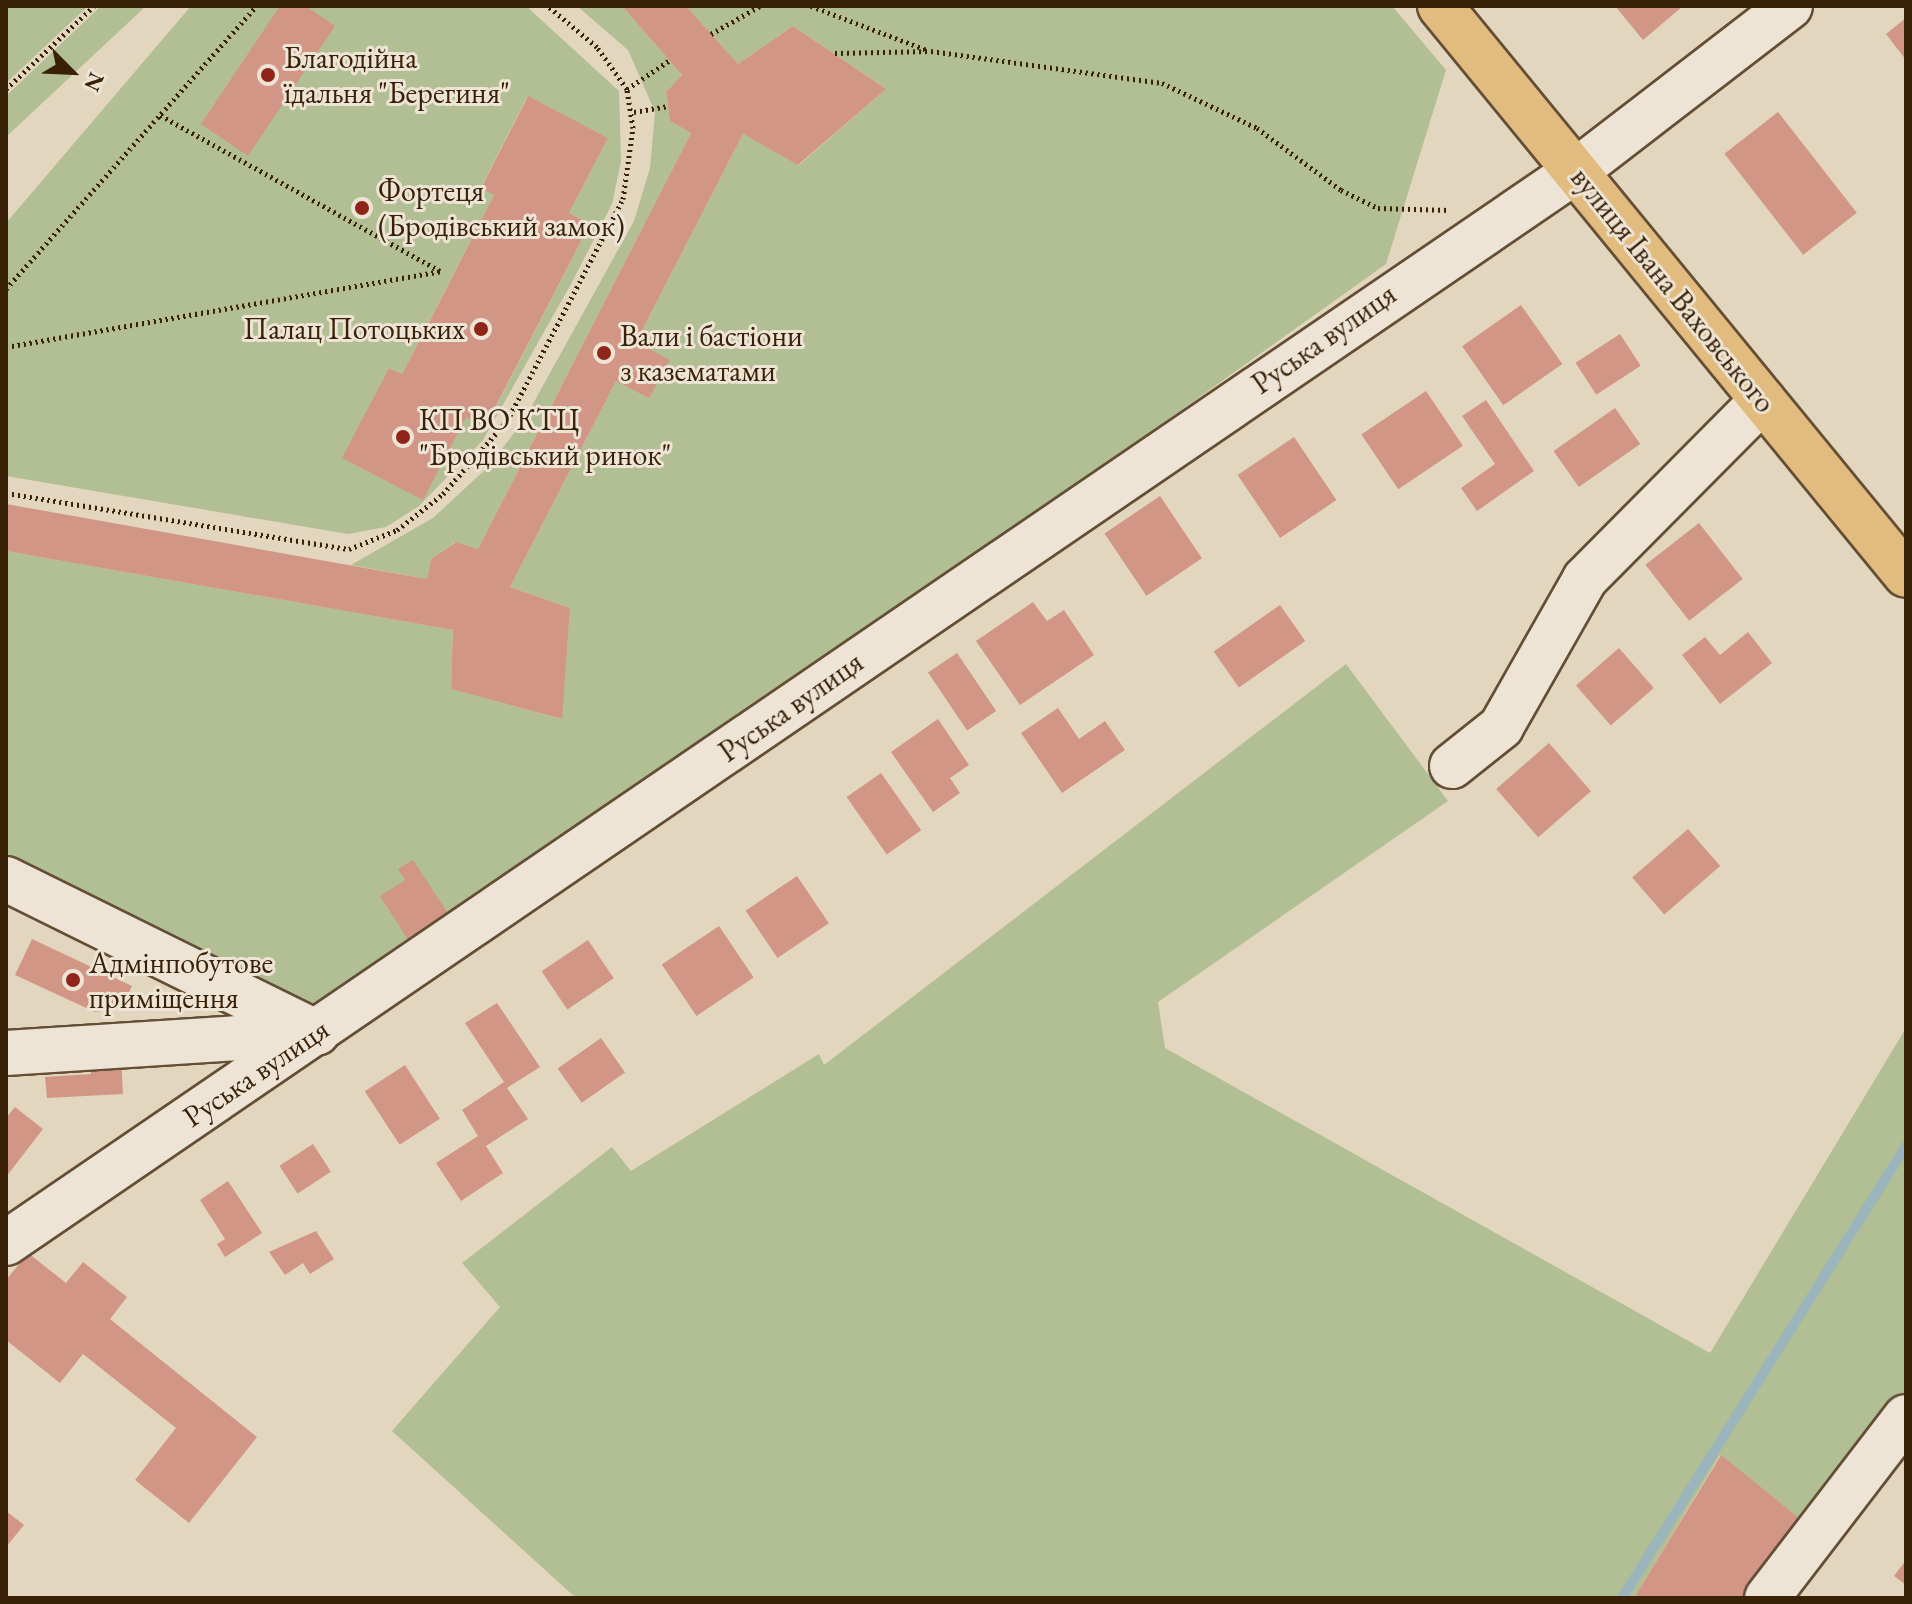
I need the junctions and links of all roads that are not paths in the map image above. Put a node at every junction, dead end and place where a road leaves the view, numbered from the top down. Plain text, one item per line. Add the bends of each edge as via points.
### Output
1 (1440, 6) edge
2 (1790, 6) edge
3 (1576, 171) junction
4 (1763, 400) junction
5 (1906, 575) edge
6 (1452, 766) dead end
7 (6, 879) edge
8 (317, 1033) junction
9 (6, 1053) edge
10 (6, 1243) edge
11 (1906, 1417) edge
12 (1767, 1598) edge

1 - 3 main road, вулиця Івана Ваховського
2 - 3 street, Руська вулиця
3 - 4 main road, вулиця Івана Ваховського
3 - 8 street, Руська вулиця
4 - 5 main road, вулиця Івана Ваховського
4 - 6 street via 1585,579 1501,727
7 - 8 street
8 - 9 street
8 - 10 street, Руська вулиця
11 - 12 street

